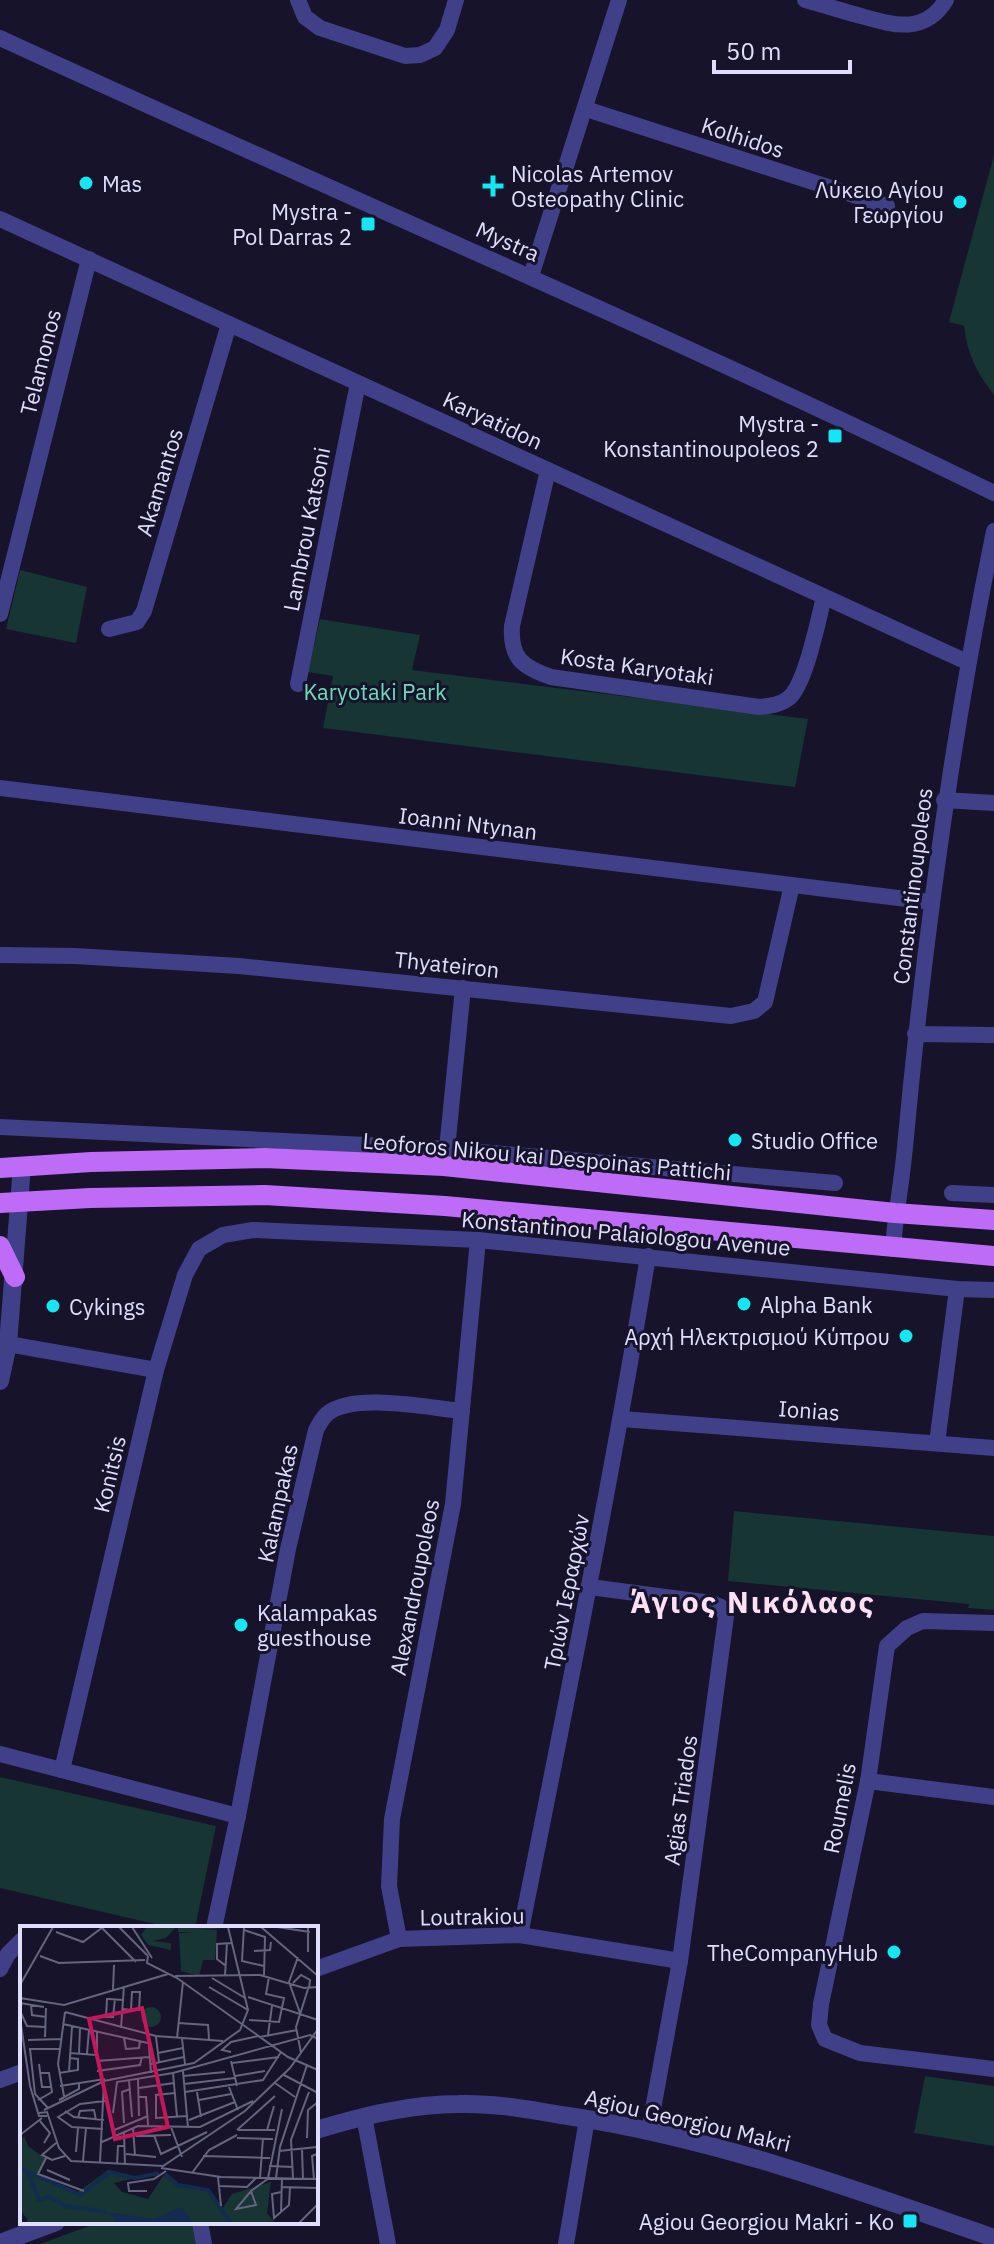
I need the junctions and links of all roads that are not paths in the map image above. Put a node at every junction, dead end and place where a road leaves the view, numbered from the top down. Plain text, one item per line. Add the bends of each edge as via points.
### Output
1 (298, 0) edge
2 (456, 0) edge
3 (619, 0) edge
4 (805, 0) edge
5 (946, 0) edge
6 (0, 38) edge
7 (586, 109) junction
8 (887, 206) dead end
9 (0, 219) edge
10 (89, 259) junction
11 (531, 276) junction
12 (229, 324) junction
13 (358, 383) junction
14 (548, 470) junction
15 (994, 493) edge
16 (994, 531) edge
17 (824, 597) junction
18 (0, 614) edge
19 (109, 629) dead end
20 (967, 662) junction
21 (298, 684) dead end
22 (0, 788) edge
23 (944, 800) junction
24 (994, 803) edge
25 (792, 885) junction
26 (931, 902) junction
27 (0, 955) edge
28 (463, 988) junction
29 (915, 1034) junction
30 (994, 1035) edge
31 (0, 1127) edge
32 (447, 1149) junction
33 (22, 1166) junction
34 (0, 1168) edge
35 (835, 1183) dead end
36 (952, 1193) dead end
37 (994, 1195) edge
38 (21, 1201) junction
39 (0, 1203) edge
40 (895, 1213) junction
41 (994, 1220) edge
42 (253, 1230) joint
43 (478, 1240) junction
44 (0, 1246) edge
45 (893, 1249) junction
46 (648, 1256) junction
47 (994, 1256) edge
48 (15, 1277) junction
49 (957, 1289) junction
50 (994, 1290) edge
51 (8, 1344) junction
52 (156, 1370) junction
53 (0, 1381) edge
54 (462, 1411) junction
55 (622, 1419) junction
56 (937, 1443) junction
57 (994, 1448) edge
58 (590, 1587) junction
59 (994, 1623) edge
60 (0, 1754) edge
61 (62, 1770) junction
62 (868, 1781) junction
63 (994, 1797) edge
64 (238, 1816) junction
65 (214, 1926) edge
66 (520, 1935) junction
67 (399, 1939) junction
68 (20, 1942) edge
69 (680, 1961) junction
70 (318, 1968) edge
71 (0, 1969) edge
72 (994, 2069) edge
73 (20, 2073) edge
74 (0, 2080) edge
75 (364, 2116) junction
76 (587, 2119) junction
77 (318, 2129) edge
78 (649, 2131) junction
79 (51, 2224) edge
80 (200, 2224) edge
81 (994, 2238) edge
82 (0, 2243) edge
83 (204, 2244) edge
84 (388, 2244) edge
85 (566, 2244) edge

1 - 2 street via 305,17 320,28 405,56 435,48
3 - 7 street
4 - 5 street via 897,26 930,18
6 - 11 street, Mystra
7 - 8 street, Kolhidos
7 - 11 street
9 - 10 street, Karyatidon
10 - 12 street, Karyatidon
10 - 18 street, Telamonos
11 - 15 street, Mystra
12 - 13 street, Karyatidon
12 - 19 street, Akamantos via 144,611 137,622
13 - 14 street, Karyatidon
13 - 21 street, Lambrou Katsoni
14 - 17 street, Karyatidon
14 - 17 street, Kosta Karyotaki via 512,626 511,645 535,671 775,706 799,685
16 - 20 street, Constantinoupoleos
17 - 20 street, Karyatidon
20 - 23 street, Constantinoupoleos
22 - 25 street, Ioanni Ntynan
23 - 24 street
23 - 26 street, Constantinoupoleos
25 - 26 street, Ioanni Ntynan
25 - 28 street, Thyateiron via 771,986 765,1002 754,1011 731,1016
26 - 29 street, Constantinoupoleos
27 - 28 street, Thyateiron via 239,966
28 - 32 street
29 - 30 street
29 - 40 street, Constantinoupoleos
31 - 32 street
32 - 35 street
33 - 34 main road, Leoforos Nikou kai Despoinas Pattichi
33 - 38 street
33 - 40 main road, Leoforos Nikou kai Despoinas Pattichi via 265,1158 444,1166
36 - 37 street
38 - 39 main road
38 - 45 main road via 265,1195 445,1206
38 - 48 street
40 - 41 main road, Leoforos Nikou kai Despoinas Pattichi
40 - 45 street, Constantinoupoleos
42 - 43 street, Konstantinou Palaiologou Avenue
42 - 52 street, Konitsis via 223,1235 199,1249 185,1275
43 - 46 street, Konstantinou Palaiologou Avenue
43 - 54 street, Alexandroupoleos
44 - 48 main road
45 - 47 main road
46 - 49 street, Konstantinou Palaiologou Avenue
46 - 55 street, Τριών Ιεραρχών
48 - 51 street
49 - 50 street, Konstantinou Palaiologou Avenue
49 - 56 street
51 - 52 street
51 - 53 street
52 - 61 street, Konitsis
54 - 64 street, Kalampakas via 361,1402 325,1415 316,1430
54 - 67 street, Alexandroupoleos via 453,1504 392,1819 389,1886
55 - 56 street, Ionias
55 - 58 street, Τριών Ιεραρχών
56 - 57 street, Ionias
58 - 66 street, Τριών Ιεραρχών
58 - 69 street, Agias Triados via 711,1603 726,1616
59 - 62 street, Roumelis via 923,1621 887,1646
60 - 61 street
61 - 64 street
62 - 63 street
62 - 72 street, Roumelis via 821,2004 819,2025 825,2039 860,2053
64 - 65 street, Kalampakas
66 - 67 street, Loutrakiou
66 - 69 street, Loutrakiou
67 - 70 street, Loutrakiou
68 - 71 street
69 - 78 street, Agias Triados
73 - 74 street
75 - 76 street, Agiou Georgiou Makri via 460,2104
75 - 77 street, Agiou Georgiou Makri
75 - 84 street
76 - 78 street, Agiou Georgiou Makri
76 - 85 street
78 - 81 street, Agiou Georgiou Makri via 794,2169
79 - 82 street
80 - 83 street

